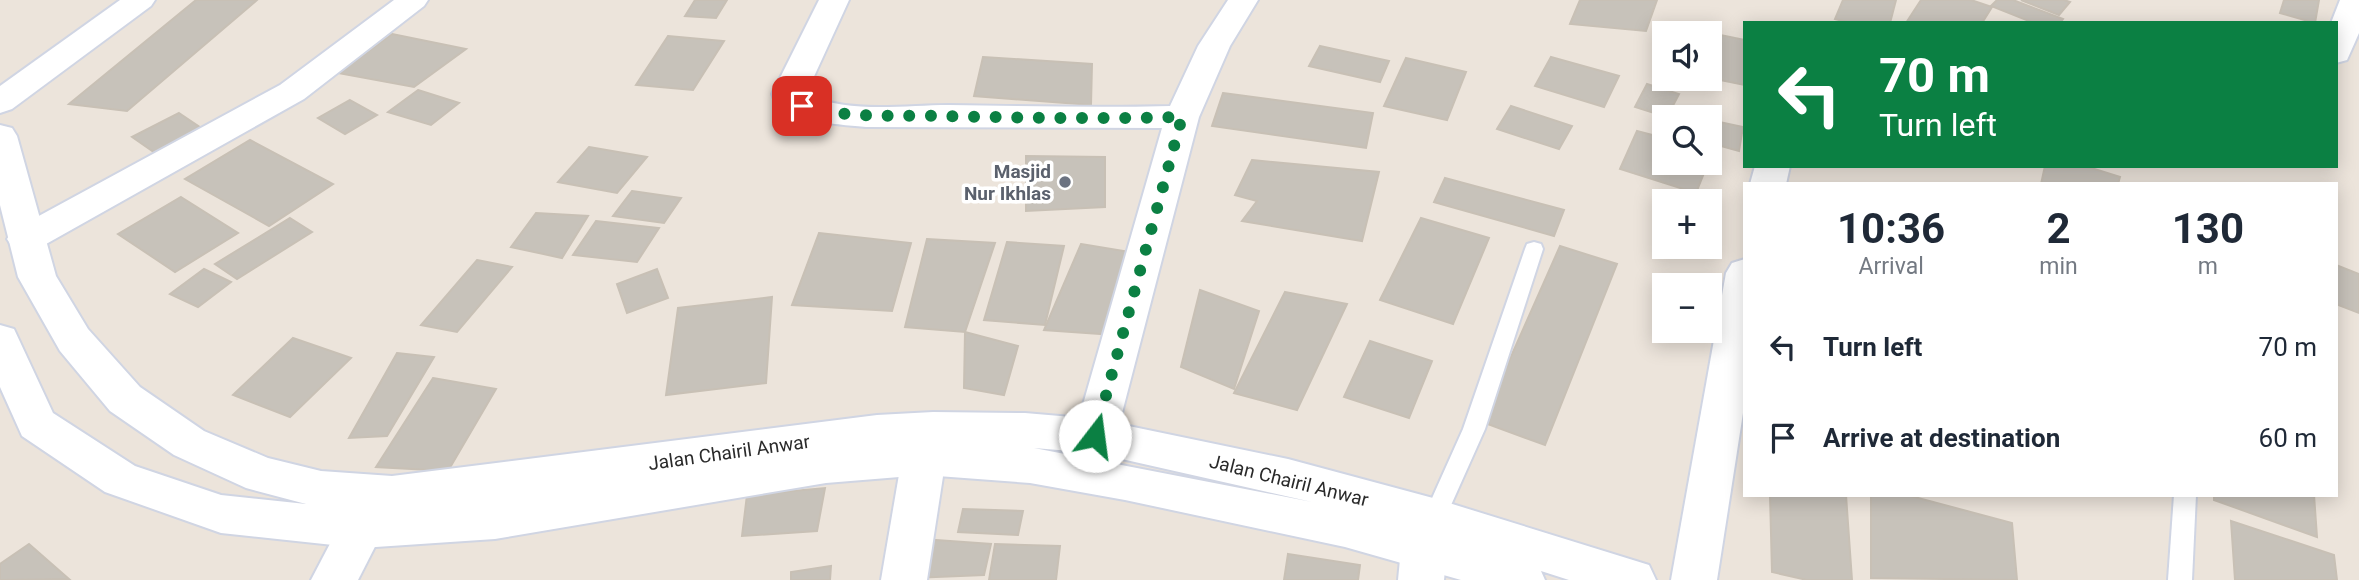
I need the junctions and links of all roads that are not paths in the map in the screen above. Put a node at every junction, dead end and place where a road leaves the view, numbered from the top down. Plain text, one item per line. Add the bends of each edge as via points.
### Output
1 (139, 0) edge
2 (413, 0) edge
3 (834, 0) edge
4 (1243, 0) edge
5 (2356, 0) edge
6 (2338, 48) edge
7 (0, 102) edge
8 (1182, 117) junction
9 (0, 135) edge
10 (26, 239) junction
11 (1534, 249) dead end
12 (1743, 285) edge
13 (0, 340) edge
14 (1095, 436) junction
15 (924, 457) junction
16 (2185, 497) edge
17 (361, 529) junction
18 (1426, 549) edge
19 (334, 580) edge
20 (904, 580) edge
21 (1522, 580) edge
22 (1633, 580) edge
23 (1694, 580) edge
24 (2180, 580) edge

1 - 7 main road
2 - 10 main road via 292,92
3 - 8 main road via 789,94 802,106 867,115
4 - 8 main road via 1214,46
5 - 6 main road
8 - 14 main road
9 - 10 main road, Jalan Chairil Anwar
10 - 14 main road, Jalan Chairil Anwar via 37,277 74,340 125,399 189,443 261,475 321,489 392,495 877,432 1025,430
11 - 18 lane via 1474,429
12 - 23 main road
13 - 17 main road, Jalan Chairil Anwar via 37,424 120,479 221,514
14 - 18 main road, Jalan Chairil Anwar via 1288,477
15 - 17 main road, Jalan Chairil Anwar via 826,465 495,520
15 - 18 main road, Jalan Chairil Anwar via 1030,465 1125,482
15 - 20 main road
16 - 24 lane
17 - 19 main road
18 - 21 main road, Jalan Chairil Anwar
18 - 22 main road, Jalan Chairil Anwar

